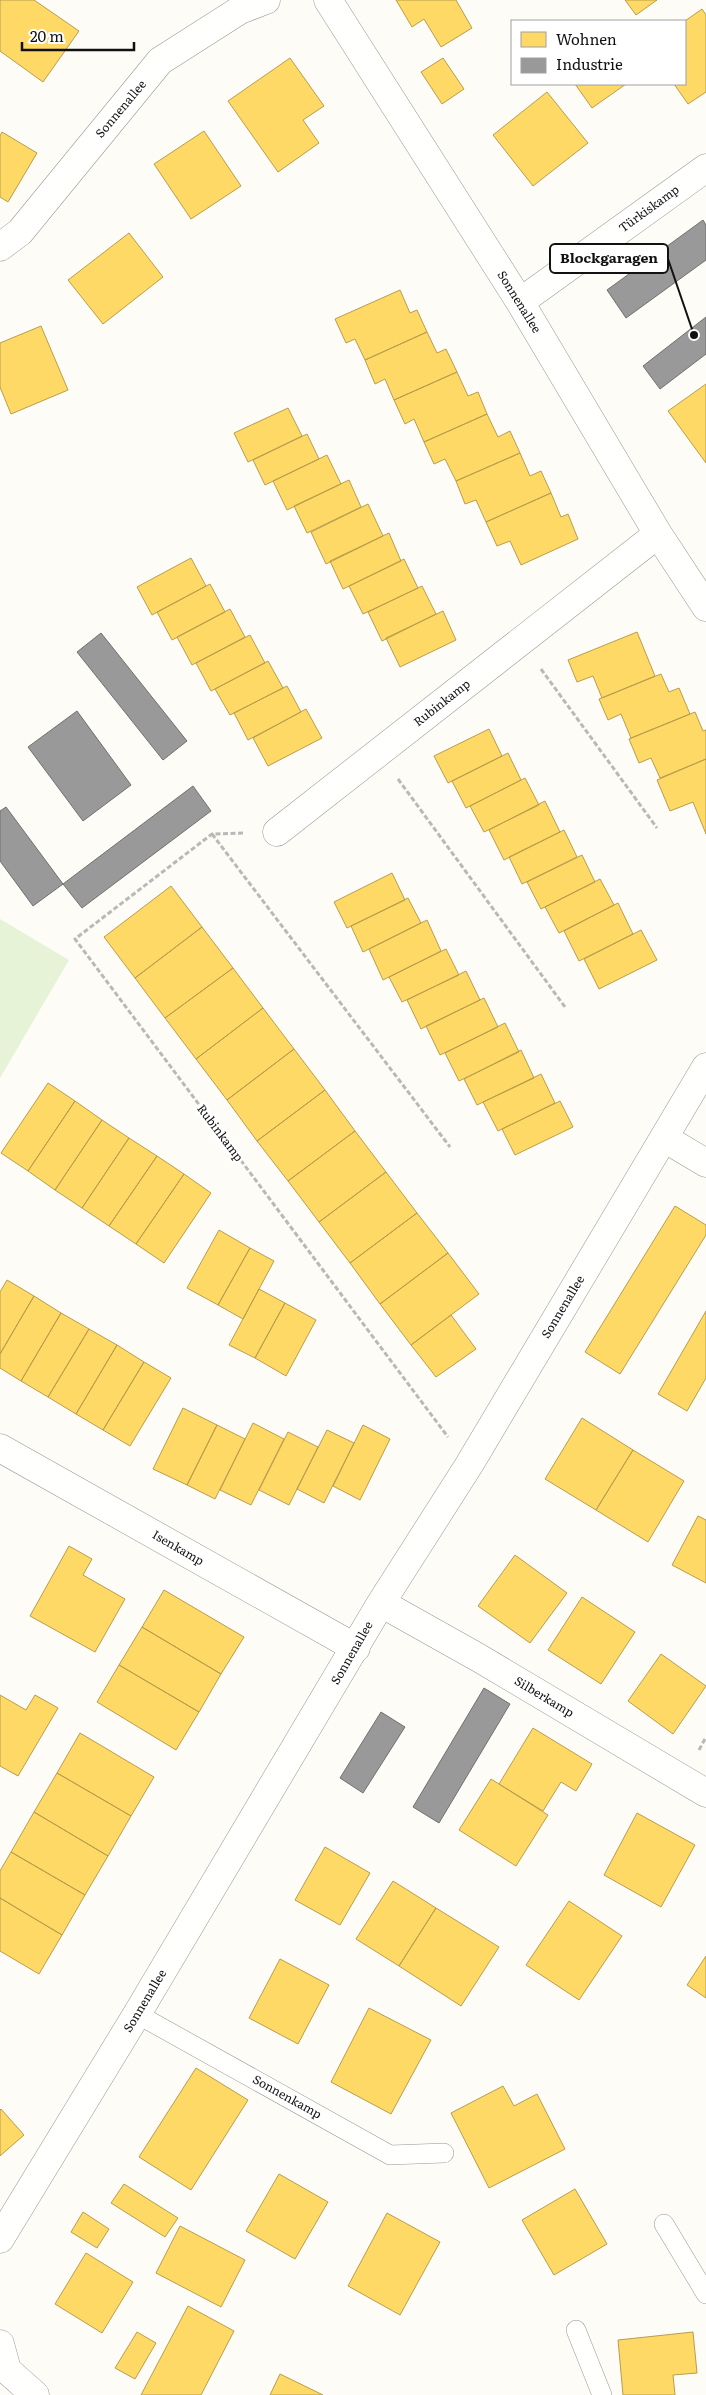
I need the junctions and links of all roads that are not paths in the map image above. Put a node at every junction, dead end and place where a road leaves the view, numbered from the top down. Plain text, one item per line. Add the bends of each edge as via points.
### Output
1 (266, 0) edge
2 (328, 0) edge
3 (706, 168) edge
4 (0, 247) edge
5 (520, 302) junction
6 (658, 534) junction
7 (706, 607) edge
8 (277, 832) road end
9 (706, 1067) edge
10 (664, 1138) junction
11 (706, 1163) edge
12 (0, 1448) edge
13 (381, 1603) junction
14 (356, 1648) junction
15 (706, 1793) edge
16 (138, 2014) junction
17 (444, 2153) dead end
18 (664, 2224) dead end
19 (0, 2239) edge
20 (706, 2294) edge
21 (576, 2330) dead end
22 (0, 2344) edge
23 (3, 2372) edge
24 (35, 2395) edge
25 (602, 2395) edge

1 - 4 street, Sonnenallee via 240,10 160,61 20,232
2 - 5 street, Sonnenallee
3 - 5 street, Türkiskamp
5 - 6 street, Sonnenallee
6 - 7 street, Sonnenallee
6 - 8 street, Rubinkamp
9 - 10 street, Sonnenallee
10 - 11 street
10 - 13 street, Sonnenallee via 469,1465
12 - 14 street, Isenkamp
13 - 14 street, Sonnenallee
13 - 15 street, Silberkamp
14 - 16 street, Sonnenallee
16 - 17 lane, Sonnenkamp via 390,2155
16 - 19 street, Sonnenallee
18 - 20 lane
21 - 25 lane
22 - 23 street
23 - 24 street

